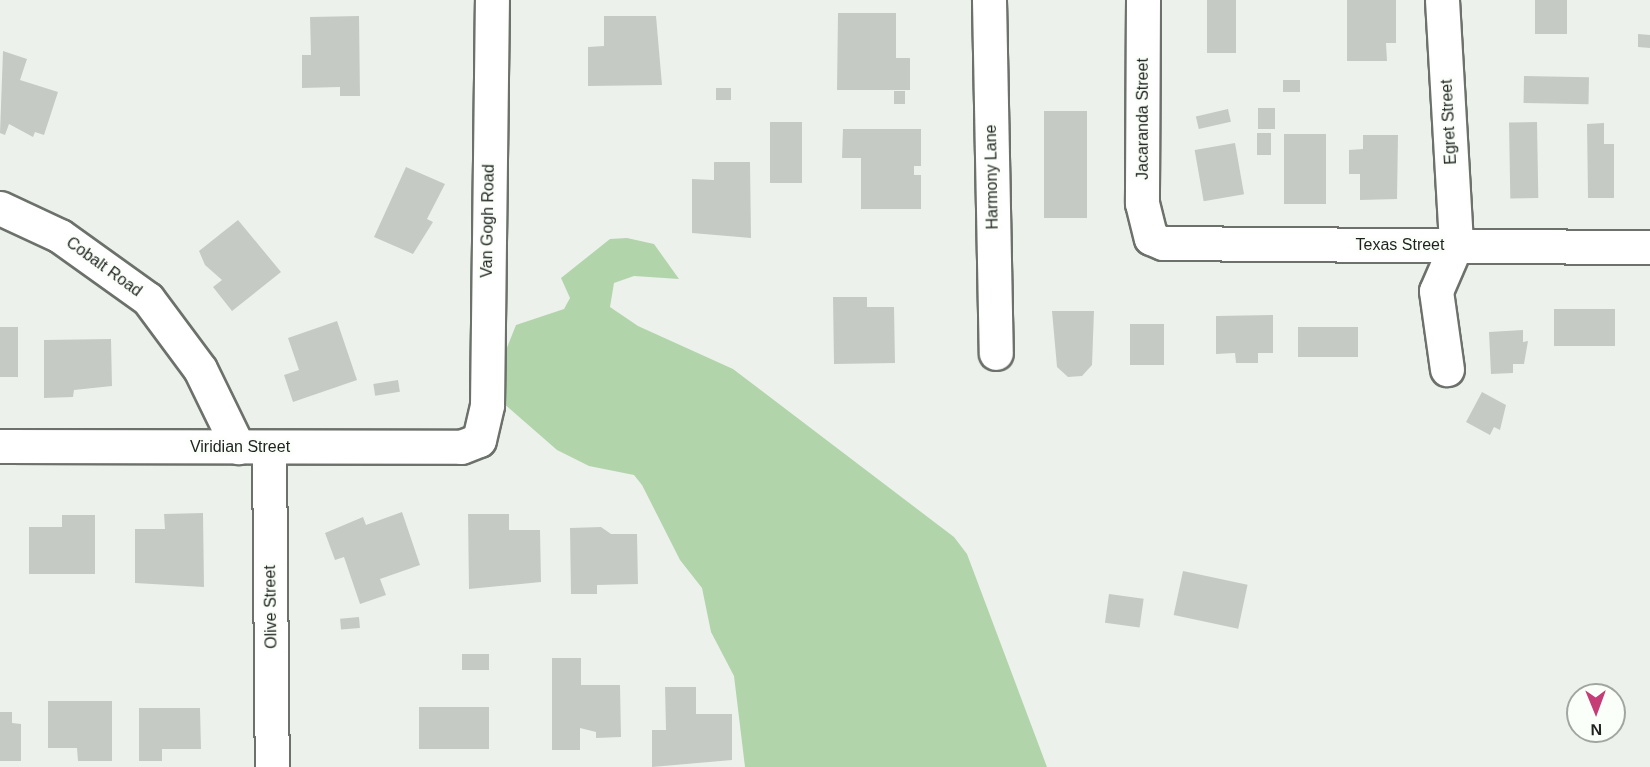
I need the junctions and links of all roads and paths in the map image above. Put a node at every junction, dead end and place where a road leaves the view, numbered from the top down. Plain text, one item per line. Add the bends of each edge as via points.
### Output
1 (492, 0) edge
2 (989, 0) edge
3 (1143, 0) edge
4 (1442, 0) edge
5 (0, 208) edge
6 (1151, 238) joint
7 (1455, 245) junction
8 (1650, 247) edge
9 (996, 353) dead end
10 (1447, 369) dead end
11 (479, 440) joint
12 (0, 446) edge
13 (254, 447) junction
14 (272, 767) edge

1 - 11 street, Van Gogh Road via 487,405
2 - 9 street, Harmony Lane
3 - 6 street, Jacaranda Street via 1142,203
4 - 7 street, Egret Street
5 - 13 street, Cobalt Road via 68,241 148,299
6 - 7 street, Texas Street via 1163,243
7 - 8 street, Texas Street
7 - 10 street via 1436,291
11 - 13 street, Viridian Street via 461,447
12 - 13 street, Viridian Street
13 - 14 street, Olive Street

